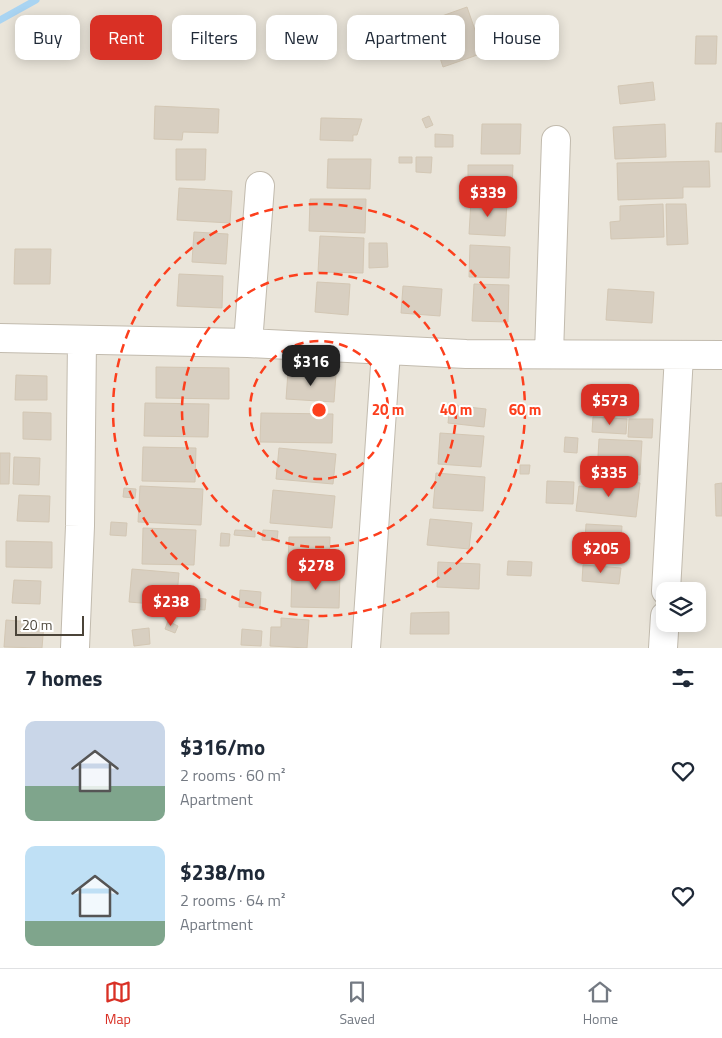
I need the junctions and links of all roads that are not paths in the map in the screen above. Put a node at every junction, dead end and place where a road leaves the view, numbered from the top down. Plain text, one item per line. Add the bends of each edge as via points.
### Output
1 (556, 140) dead end
2 (260, 186) dead end
3 (0, 338) edge
4 (82, 340) junction
5 (248, 342) junction
6 (386, 351) junction
7 (549, 354) junction
8 (679, 355) junction
9 (722, 355) edge
10 (666, 582) edge
11 (664, 632) edge
12 (74, 648) edge
13 (366, 648) edge
14 (663, 648) edge

1 - 7 street
2 - 5 street
3 - 4 street
4 - 5 street
4 - 12 street via 80,526
5 - 6 street
6 - 7 street
6 - 13 street
7 - 8 street
8 - 9 street
8 - 10 street
11 - 14 street

